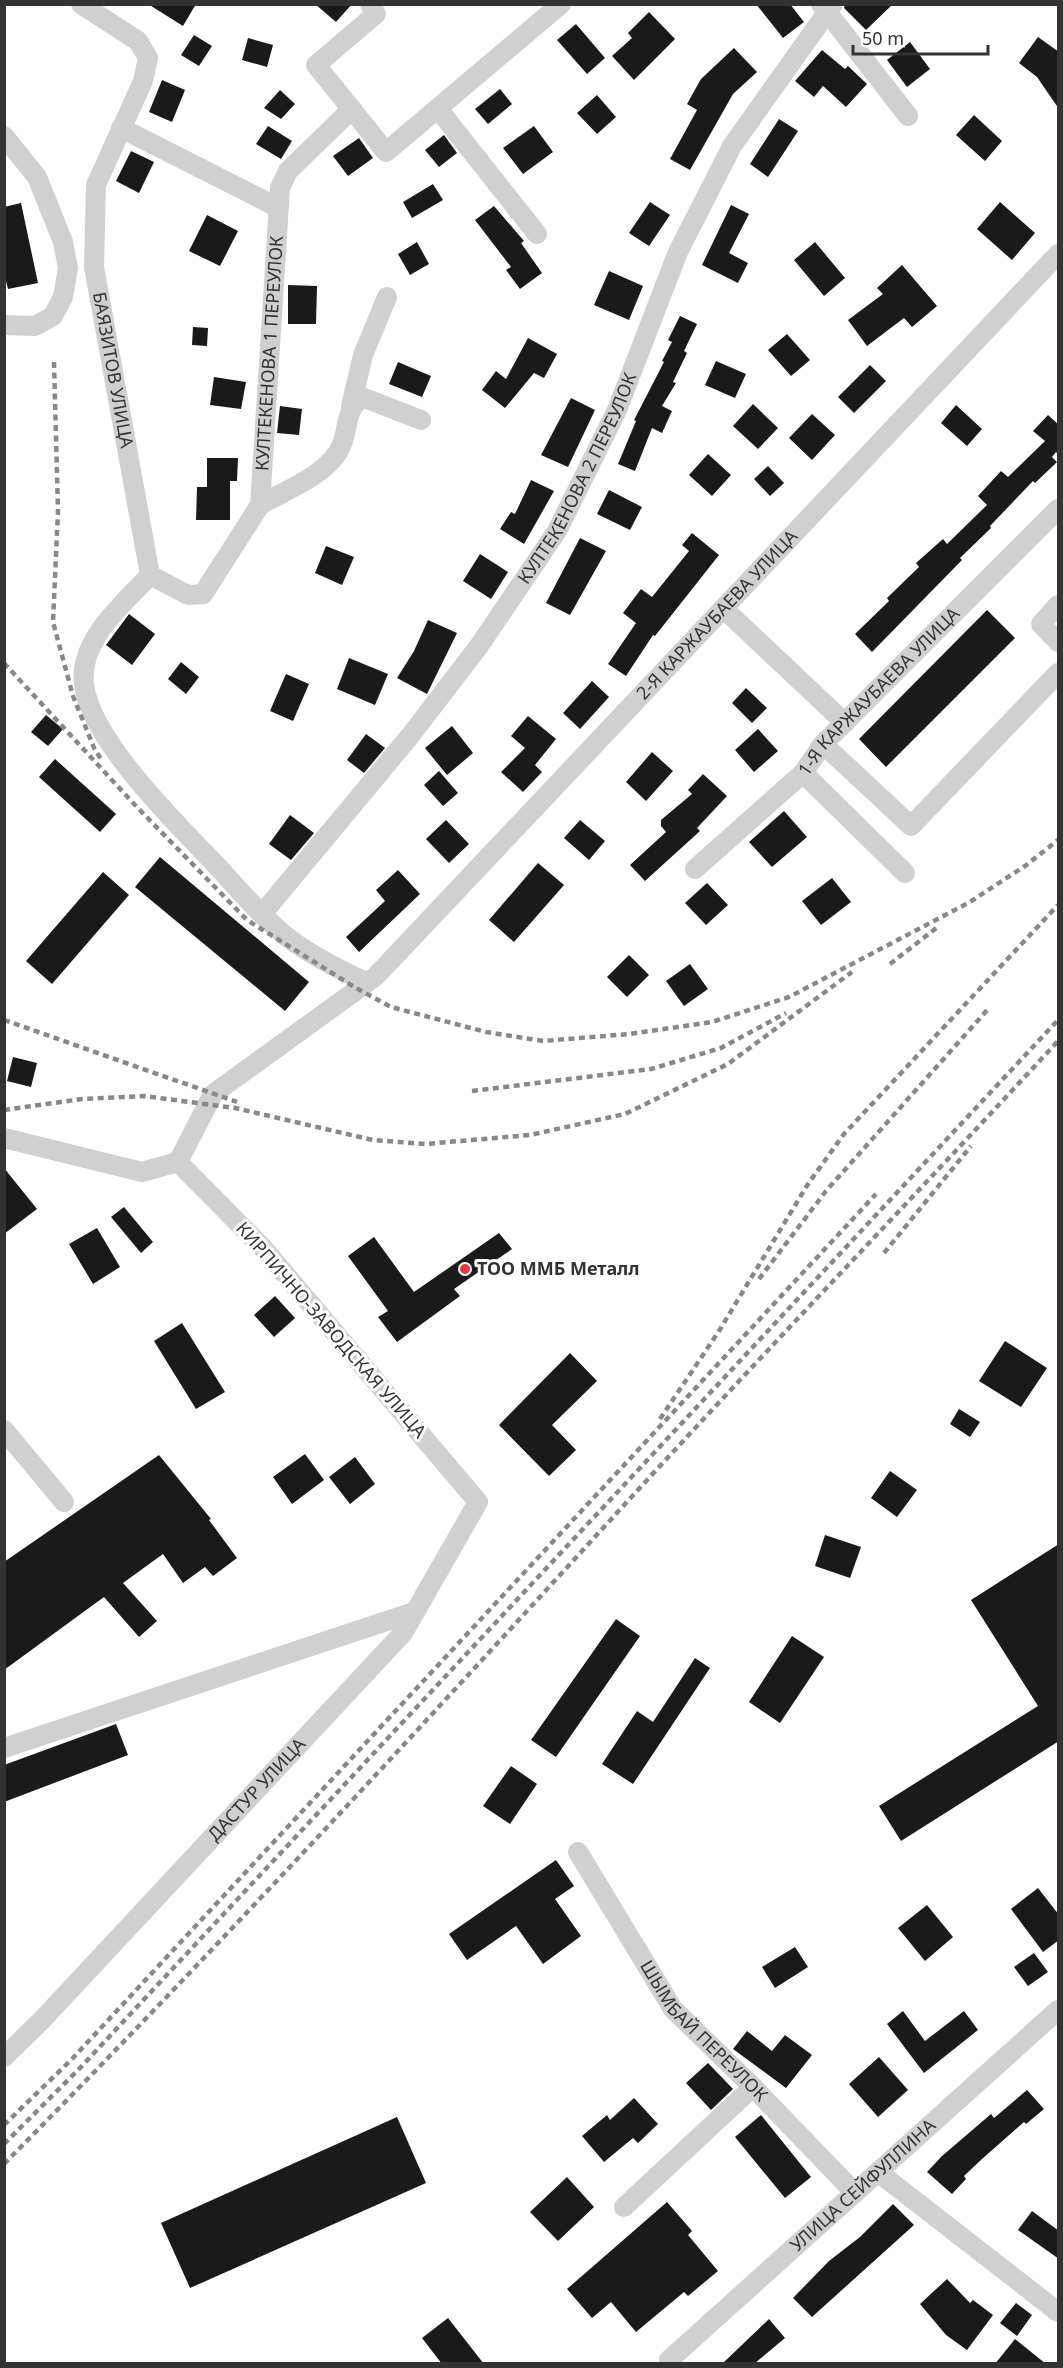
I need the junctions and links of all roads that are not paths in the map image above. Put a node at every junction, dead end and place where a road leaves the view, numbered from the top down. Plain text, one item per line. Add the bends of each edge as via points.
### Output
1 (81, 4) edge
2 (370, 4) edge
3 (561, 4) edge
4 (827, 7) edge
5 (352, 109) junction
6 (439, 110) junction
7 (908, 116) dead end
8 (121, 128) junction
9 (4, 136) edge
10 (277, 207) junction
11 (537, 234) dead end
12 (1059, 254) edge
13 (387, 297) dead end
14 (4, 325) edge
15 (351, 406) junction
16 (421, 420) dead end
17 (261, 505) junction
18 (1059, 509) edge
19 (150, 575) junction
20 (1059, 605) edge
21 (723, 608) junction
22 (1059, 642) edge
23 (1059, 673) edge
24 (845, 723) junction
25 (823, 744) junction
26 (802, 773) junction
27 (695, 868) dead end
28 (905, 873) dead end
29 (262, 914) junction
30 (371, 979) junction
31 (4, 1138) edge
32 (178, 1162) junction
33 (4, 1430) edge
34 (64, 1502) dead end
35 (478, 1502) joint
36 (414, 1612) junction
37 (4, 1748) edge
38 (578, 1852) dead end
39 (1059, 2010) edge
40 (4, 2057) edge
41 (753, 2087) junction
42 (878, 2172) junction
43 (855, 2193) junction
44 (624, 2207) dead end
45 (1059, 2312) edge
46 (669, 2360) dead end

1 - 8 street, БАЯЗИТОВ УЛИЦА via 138,41 148,58 143,81
2 - 5 street via 376,14 316,65
3 - 6 street
4 - 7 street
4 - 29 street, КУЛТЕКЕНОВА 2 ПЕРЕУЛОК via 732,146 678,252 617,410 557,531 479,646 410,736
5 - 6 street via 386,152
5 - 10 street, КУЛТЕКЕНОВА 1 ПЕРЕУЛОК via 288,171
6 - 11 street
8 - 10 street
8 - 19 street, БАЯЗИТОВ УЛИЦА via 96,185 94,267
9 - 14 street via 37,177 63,242 68,268 63,297 53,316 35,326
10 - 17 street, КУЛТЕКЕНОВА 1 ПЕРЕУЛОК
12 - 21 street, 2-Я КАРЖАУБАЕВА УЛИЦА
13 - 15 street via 363,355
15 - 16 street via 362,397
15 - 17 street via 339,450 324,469
17 - 19 street via 203,594 188,595
18 - 24 street, 1-Я КАРЖАУБАЕВА УЛИЦА
19 - 29 street via 99,631 87,655 84,684 95,719 141,786
20 - 22 street via 1041,624
21 - 24 street
21 - 30 street, 2-Я КАРЖАУБАЕВА УЛИЦА
23 - 25 street via 911,826
24 - 25 street, 1-Я КАРЖАУБАЕВА УЛИЦА
25 - 26 street, 1-Я КАРЖАУБАЕВА УЛИЦА
26 - 27 street, 1-Я КАРЖАУБАЕВА УЛИЦА
26 - 28 street
29 - 30 street via 288,938
30 - 32 street, 2-Я КАРЖАУБАЕВА УЛИЦА via 213,1094
31 - 32 street via 142,1172
32 - 35 street, КИРПИЧНО-ЗАВОДСКАЯ УЛИЦА via 263,1248
33 - 34 street
35 - 36 street, ДАСТУР УЛИЦА
36 - 37 street
36 - 40 street, ДАСТУР УЛИЦА via 395,1641
38 - 41 street, ШЫМБАЙ ПЕРЕУЛОК via 673,2009
39 - 42 street, УЛИЦА СЕЙФУЛЛИНА
41 - 43 street, ШЫМБАЙ ПЕРЕУЛОК
41 - 44 street
42 - 43 street, УЛИЦА СЕЙФУЛЛИНА
42 - 45 street
43 - 46 street, УЛИЦА СЕЙФУЛЛИНА

